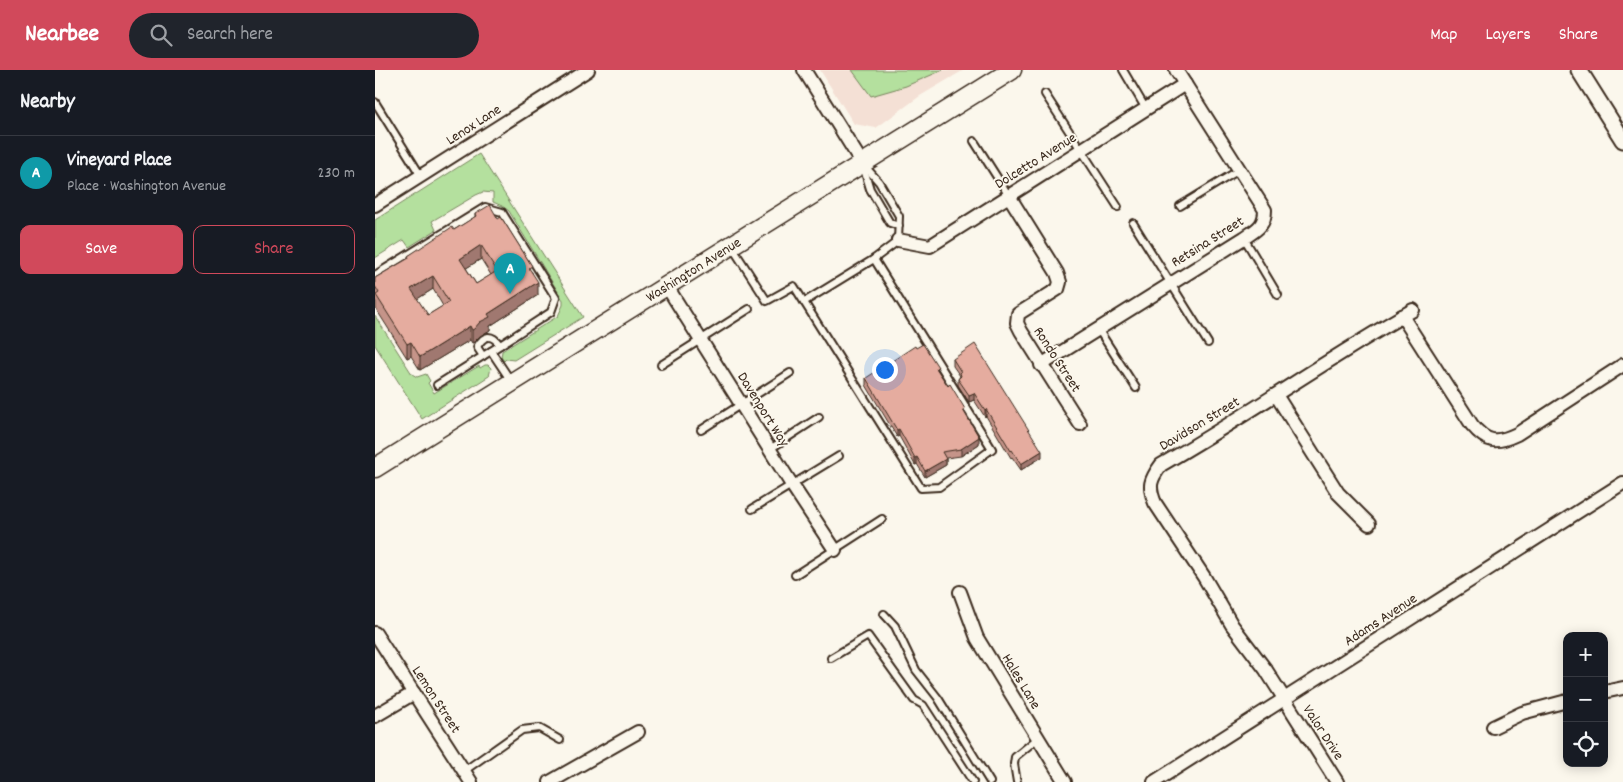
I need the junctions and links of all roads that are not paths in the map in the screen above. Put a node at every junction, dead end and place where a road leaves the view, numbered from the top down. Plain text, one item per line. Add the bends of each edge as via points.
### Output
1 (588, 70) edge
2 (803, 70) edge
3 (1012, 70) edge
4 (1123, 70) edge
5 (1176, 70) edge
6 (1582, 71) edge
7 (1185, 84) junction
8 (1045, 94) dead end
9 (375, 102) edge
10 (1146, 109) junction
11 (1623, 140) edge
12 (974, 141) dead end
13 (1082, 150) junction
14 (862, 163) junction
15 (1239, 170) junction
16 (421, 176) junction
17 (1009, 196) junction
18 (375, 205) edge
19 (1180, 206) dead end
20 (1119, 207) dead end
21 (1133, 223) dead end
22 (899, 226) junction
23 (1243, 238) junction
24 (898, 240) junction
25 (731, 246) junction
26 (874, 259) junction
27 (375, 274) edge
28 (1171, 284) junction
29 (666, 286) junction
30 (1278, 295) dead end
31 (804, 302) junction
32 (749, 309) dead end
33 (1098, 330) junction
34 (701, 340) junction
35 (1208, 343) dead end
36 (500, 345) junction
37 (491, 351) junction
38 (483, 356) junction
39 (1041, 364) junction
40 (661, 365) dead end
41 (1623, 365) edge
42 (790, 374) dead end
43 (512, 382) junction
44 (437, 385) dead end
45 (1136, 388) dead end
46 (1276, 395) junction
47 (741, 404) junction
48 (819, 417) dead end
49 (1080, 424) dead end
50 (701, 430) dead end
51 (770, 449) junction
52 (839, 456) dead end
53 (375, 468) edge
54 (1623, 483) edge
55 (792, 485) junction
56 (752, 510) dead end
57 (882, 519) dead end
58 (1369, 524) dead end
59 (835, 550) junction
60 (795, 574) dead end
61 (960, 592) dead end
62 (884, 614) dead end
63 (375, 633) edge
64 (831, 658) dead end
65 (1623, 688) edge
66 (1608, 691) edge
67 (414, 693) junction
68 (1284, 699) junction
69 (1563, 702) edge
70 (375, 716) edge
71 (1493, 727) dead end
72 (638, 732) dead end
73 (1038, 738) junction
74 (560, 740) dead end
75 (468, 776) edge
76 (550, 782) edge
77 (973, 782) edge
78 (990, 782) edge
79 (1017, 782) edge
80 (1065, 782) edge
81 (1154, 782) edge
82 (1337, 782) edge

1 - 16 street, Lenox Lane
2 - 14 street
3 - 14 main road, Washington Avenue
4 - 10 lane
5 - 7 street, Retsina Street
6 - 11 street
7 - 10 street, Dolcetto Avenue
7 - 15 street, Retsina Street
8 - 13 lane
9 - 16 lane
10 - 13 street, Dolcetto Avenue
12 - 17 lane
13 - 17 street, Dolcetto Avenue
13 - 20 lane
14 - 22 lane via 879,182 899,216
14 - 22 lane via 870,189 890,223
14 - 25 main road, Washington Avenue
15 - 19 lane
15 - 23 street, Retsina Street via 1265,210 1262,225
16 - 18 street, Lenox Lane
17 - 24 street, Dolcetto Avenue via 930,246
17 - 39 street, Rondo Street via 1060,282 1058,288 1018,314 1017,323
21 - 28 lane
22 - 24 lane
23 - 28 street, Retsina Street
23 - 30 lane
24 - 26 lane
25 - 29 main road, Washington Avenue
25 - 31 lane via 767,301 794,286
26 - 31 lane
26 - 31 lane via 991,449 939,487 921,488
27 - 36 lane via 485,207 502,212 556,298 551,312
28 - 33 street, Retsina Street
28 - 35 lane
29 - 34 street, Davenport Way
29 - 43 main road, Washington Avenue
32 - 34 lane
33 - 39 street, Retsina Street
33 - 45 lane
34 - 40 lane
34 - 47 street, Davenport Way
36 - 37 lane
36 - 38 lane via 488,336 477,347
37 - 38 lane
37 - 43 lane
38 - 44 lane
39 - 49 street, Rondo Street
41 - 46 street, Davidson Street via 1517,434 1492,441 1472,425 1407,313
42 - 47 lane
43 - 53 main road, Washington Avenue
46 - 58 street via 1338,493
46 - 68 street, Davidson Street via 1161,465 1150,490 1232,625
47 - 50 lane
47 - 51 street, Davenport Way
48 - 51 lane
51 - 55 street, Davenport Way
52 - 55 lane
54 - 68 street, Adams Avenue
55 - 56 lane
55 - 59 street, Davenport Way
57 - 59 lane
59 - 60 lane
61 - 73 street, Hales Lane via 977,638
62 - 78 lane via 895,626 916,670 938,698
63 - 67 street, Lemon Street
64 - 77 lane via 868,636 914,700 923,705
65 - 66 street
67 - 70 street
67 - 75 street, Lemon Street
68 - 81 street, Adams Avenue
68 - 82 street, Valor Drive
69 - 71 street via 1522,713
72 - 76 street
73 - 79 lane via 1015,757
73 - 80 street, Hales Lane
74 - 75 lane via 539,728 522,730

